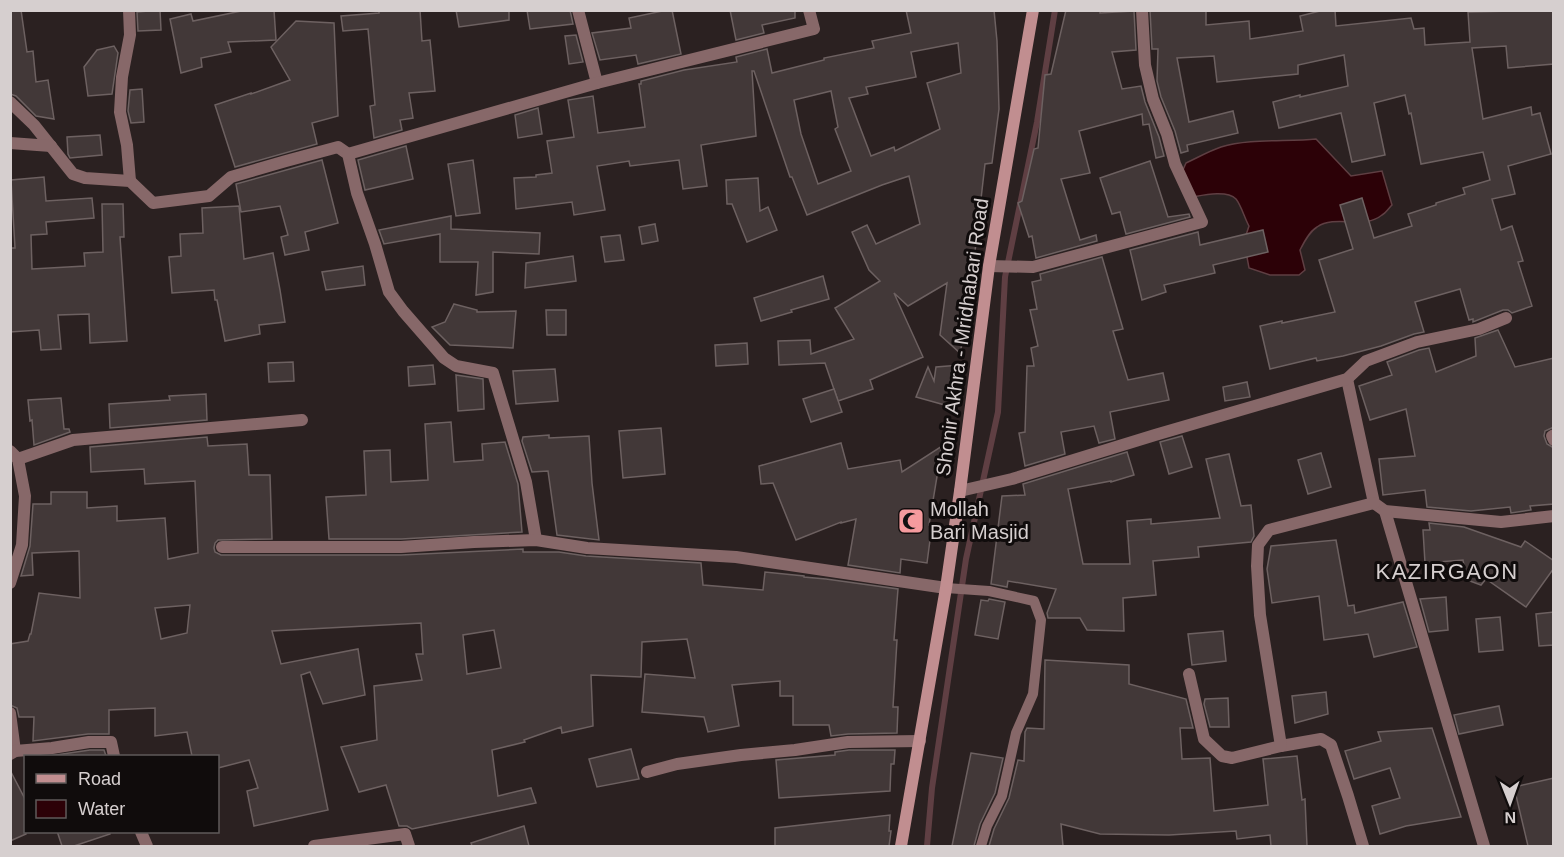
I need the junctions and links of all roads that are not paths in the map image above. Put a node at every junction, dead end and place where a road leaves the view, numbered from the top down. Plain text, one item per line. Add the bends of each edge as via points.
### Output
1 (129, 10) edge
2 (578, 10) edge
3 (809, 10) edge
4 (1032, 10) edge
5 (1142, 10) edge
6 (597, 83) junction
7 (10, 102) edge
8 (10, 143) edge
9 (51, 146) junction
10 (348, 154) junction
11 (130, 181) junction
12 (995, 266) junction
13 (1506, 318) dead end
14 (1347, 379) junction
15 (302, 420) dead end
16 (1554, 435) edge
17 (1554, 440) edge
18 (14, 455) edge
19 (966, 489) junction
20 (1374, 503) junction
21 (1385, 511) junction
22 (1554, 516) edge
23 (536, 540) junction
24 (222, 547) dead end
25 (10, 583) edge
26 (946, 588) junction
27 (1189, 674) dead end
28 (10, 713) edge
29 (920, 741) junction
30 (1281, 746) junction
31 (13, 753) edge
32 (114, 755) edge
33 (647, 772) dead end
34 (314, 846) edge
35 (409, 846) edge
36 (901, 846) edge
37 (981, 846) edge
38 (1362, 846) edge
39 (1484, 846) edge

1 - 11 street via 130,34 120,112
2 - 6 street
3 - 6 street via 814,29
4 - 12 main road, Shonir Akhra - Mridhabari Road
5 - 12 street via 1145,65 1153,99 1175,164 1202,222 1033,267
6 - 10 street
7 - 9 street
8 - 9 street
9 - 11 street via 73,174
10 - 11 street via 338,147 307,155 231,177 209,196 165,202 153,203
10 - 23 street via 389,292 444,358 456,366 493,373 526,482
12 - 19 main road, Shonir Akhra - Mridhabari Road
13 - 14 street via 1479,329 1417,342 1366,361
14 - 19 street via 1012,479
14 - 20 street
15 - 18 street via 73,440
16 - 17 street
18 - 25 street via 25,496 22,545
19 - 26 main road, Shonir Akhra - Mridhabari Road
20 - 21 street
20 - 30 street via 1269,530 1258,545 1260,615
21 - 22 street via 1501,522
21 - 39 street
23 - 24 street via 401,547
23 - 26 street via 587,548 736,557
26 - 29 main road, Shonir Akhra - Mridhabari Road
26 - 37 lane via 989,591 1034,601 1041,620 1033,694 1016,733 1002,796
27 - 30 street via 1204,739 1222,756 1232,758
28 - 31 street
29 - 33 street via 848,742 730,756
29 - 36 main road, Shonir Akhra - Mridhabari Road
30 - 38 street via 1321,739 1331,745
31 - 32 street via 111,742
34 - 35 street via 405,834

